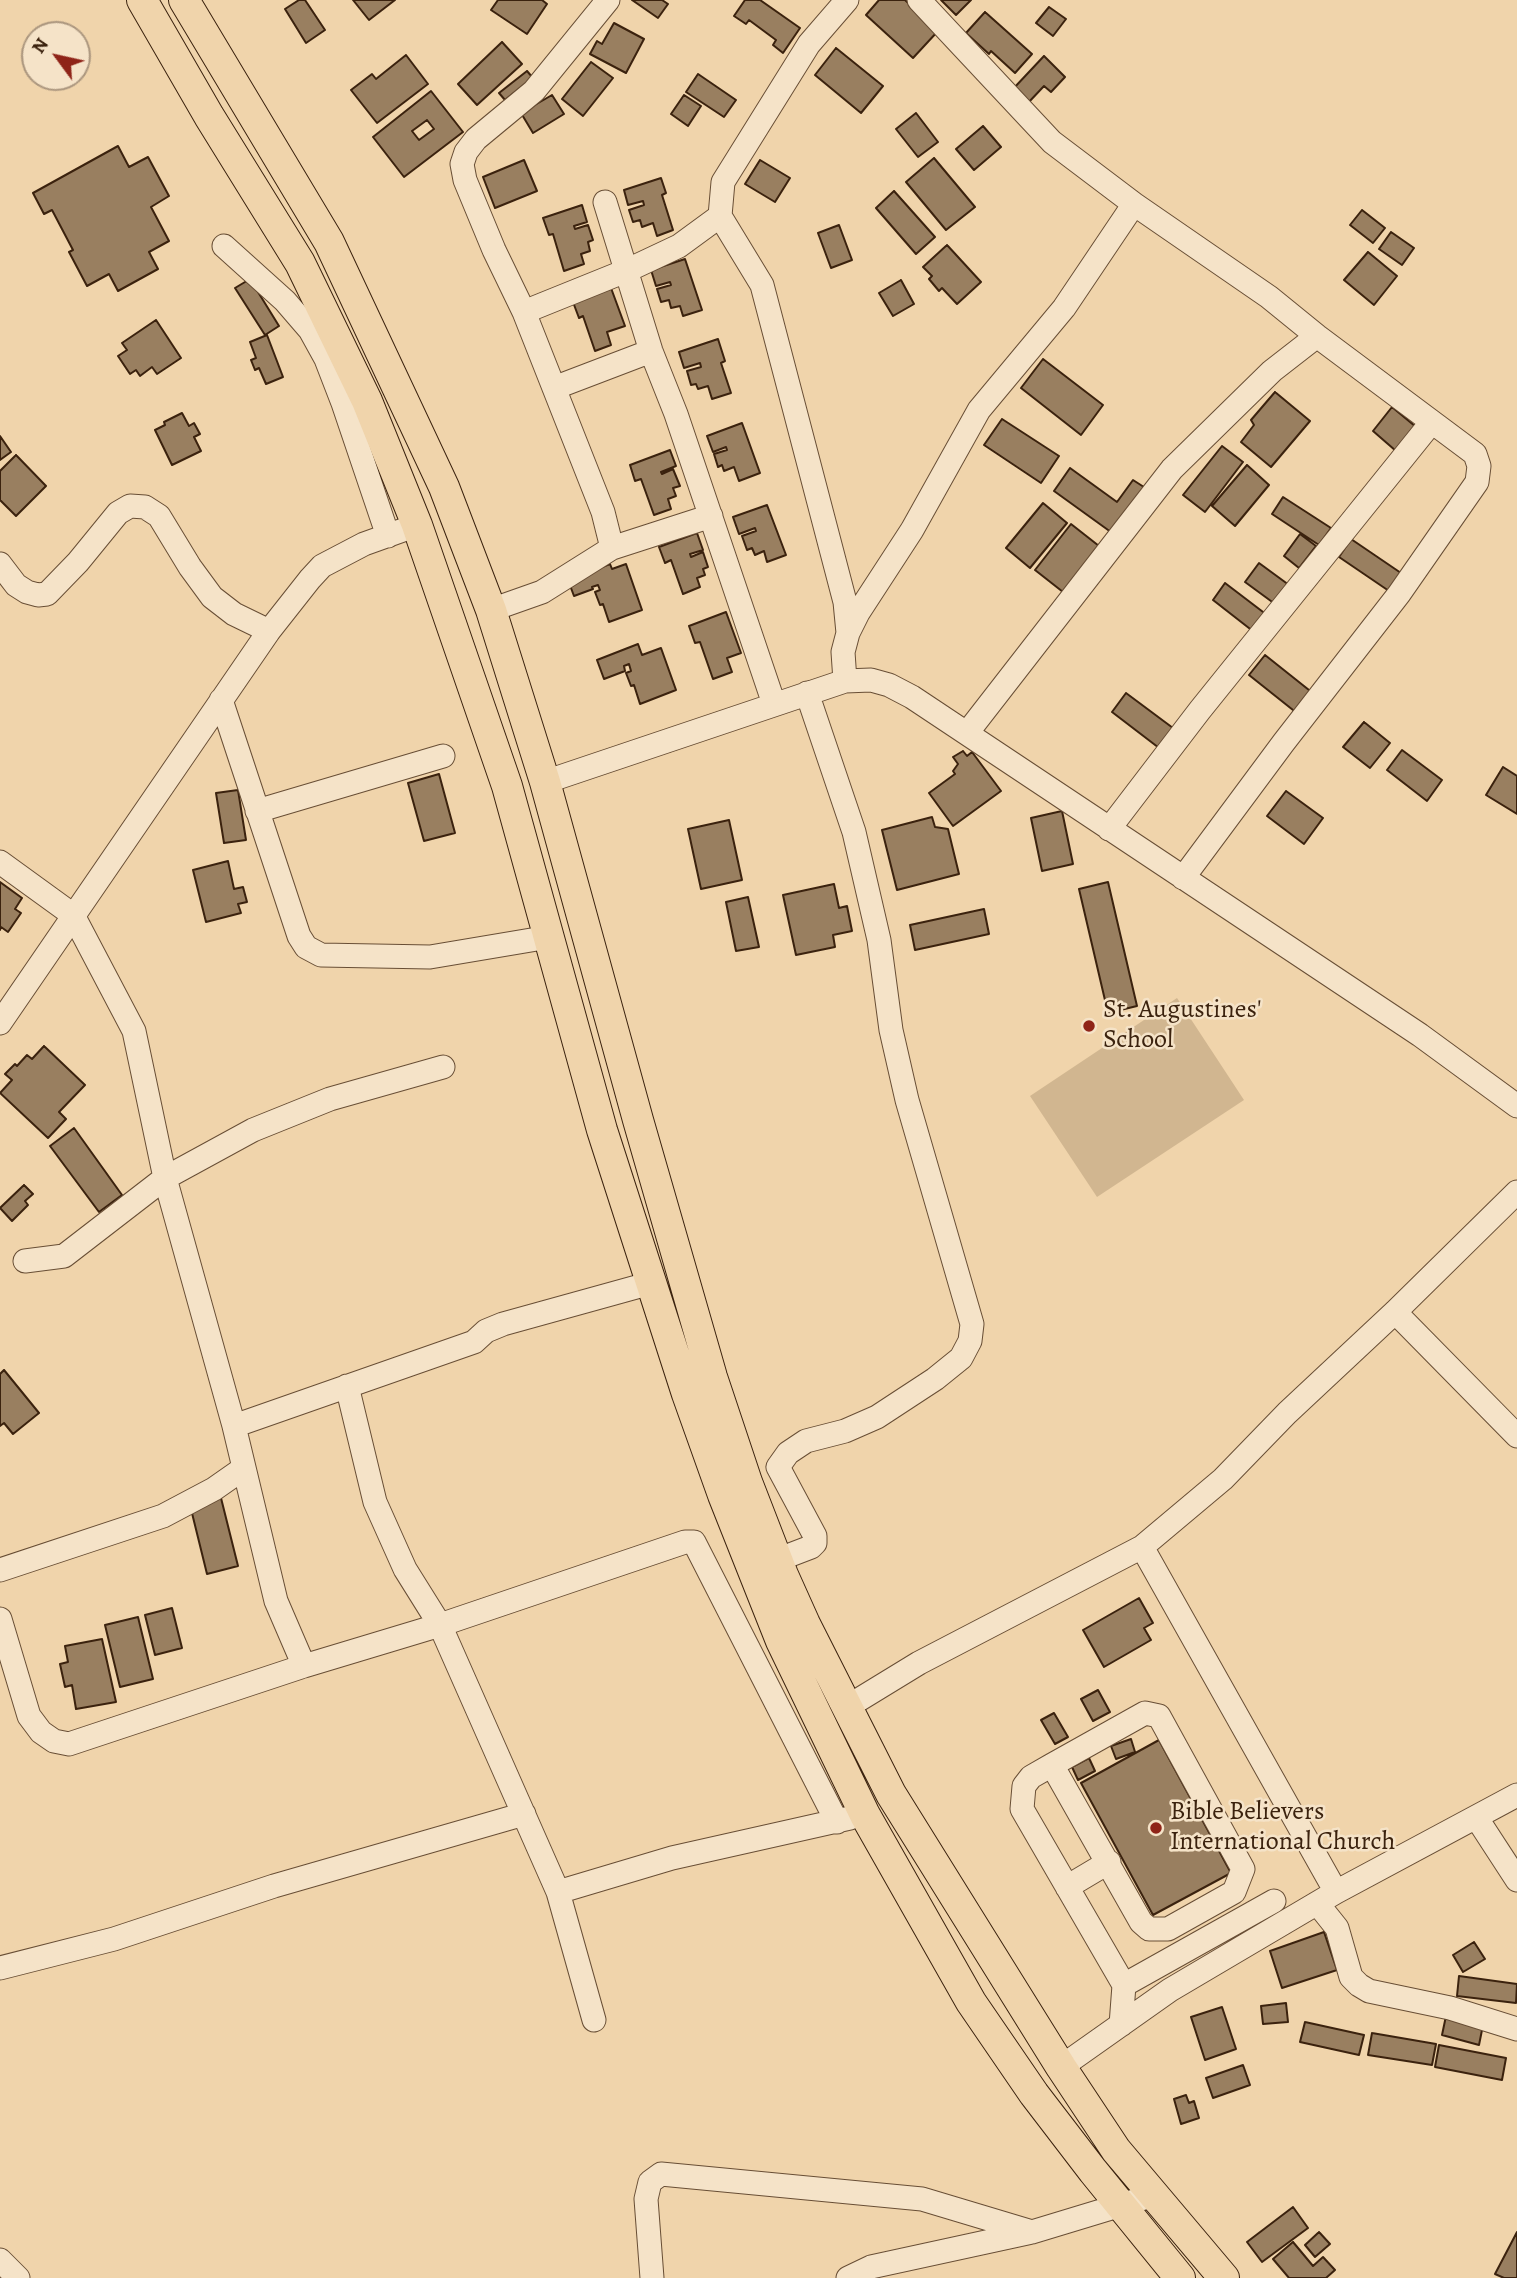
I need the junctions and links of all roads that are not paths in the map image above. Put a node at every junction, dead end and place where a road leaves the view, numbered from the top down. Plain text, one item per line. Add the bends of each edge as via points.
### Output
1 (142, 0) edge
2 (184, 0) edge
3 (607, 0) edge
4 (847, 0) edge
5 (919, 0) edge
6 (605, 202) dead end
7 (1134, 204) junction
8 (720, 216) junction
9 (224, 246) dead end
10 (628, 270) junction
11 (524, 312) junction
12 (1317, 336) junction
13 (651, 351) junction
14 (554, 388) junction
15 (399, 390) junction
16 (368, 401) junction
17 (1431, 423) junction
18 (711, 516) junction
19 (417, 525) junction
20 (388, 536) junction
21 (612, 548) junction
22 (0, 564) edge
23 (491, 610) junction
24 (269, 631) junction
25 (848, 633) junction
26 (845, 681) junction
27 (807, 693) junction
28 (221, 700) junction
29 (774, 704) junction
30 (967, 733) junction
31 (443, 756) dead end
32 (545, 782) junction
33 (257, 811) junction
34 (1109, 829) junction
35 (0, 862) edge
36 (1183, 878) junction
37 (72, 915) junction
38 (549, 937) junction
39 (0, 1023) edge
40 (443, 1067) dead end
41 (1517, 1105) edge
42 (165, 1178) junction
43 (1517, 1192) edge
44 (25, 1261) dead end
45 (651, 1283) junction
46 (1395, 1312) junction
47 (347, 1386) junction
48 (234, 1426) junction
49 (1517, 1437) edge
50 (244, 1468) junction
51 (1142, 1548) junction
52 (777, 1560) junction
53 (0, 1570) edge
54 (0, 1619) edge
55 (440, 1625) junction
56 (6, 1659) edge
57 (304, 1665) junction
58 (847, 1707) junction
59 (1052, 1765) junction
60 (1517, 1795) edge
61 (524, 1814) junction
62 (866, 1815) junction
63 (1476, 1817) junction
64 (837, 1822) junction
65 (1109, 1862) junction
66 (1517, 1880) edge
67 (1068, 1887) junction
68 (558, 1892) junction
69 (1326, 1898) junction
70 (1275, 1901) dead end
71 (1201, 1911) junction
72 (1214, 1934) junction
73 (0, 1968) edge
74 (1124, 1985) junction
75 (594, 2020) dead end
76 (1121, 2025) junction
77 (1517, 2029) edge
78 (1061, 2067) junction
79 (1154, 2195) junction
80 (1121, 2205) junction
81 (1032, 2232) junction
82 (0, 2260) edge
83 (18, 2278) edge
84 (652, 2278) edge
85 (848, 2278) edge
86 (1180, 2278) edge
87 (1224, 2278) edge

1 - 16 main road via 300,263
2 - 15 main road via 329,242
3 - 11 street via 534,91 476,139 462,164 494,250
4 - 8 street via 809,44 723,182
5 - 7 street via 1052,142
6 - 10 street
7 - 12 street via 1269,297
7 - 25 street via 1064,308 979,410
8 - 10 street via 678,246
8 - 25 street via 762,285 845,602
9 - 20 street via 310,330 343,403
10 - 11 street
10 - 13 street
11 - 14 street
12 - 17 street
12 - 30 street via 1272,371 1172,469
13 - 14 street
13 - 18 street
14 - 21 street via 603,512
15 - 16 main road
15 - 23 main road via 444,487
16 - 19 main road
17 - 34 street
17 - 36 street via 1475,454 1477,482 1399,594
18 - 21 street
18 - 29 street
19 - 20 street
19 - 38 main road via 508,786
20 - 24 street via 322,566
21 - 23 street via 542,592
22 - 24 street via 16,585 27,592 47,594 118,513 130,506 145,507 159,516 212,597
23 - 32 main road
24 - 28 street
25 - 26 street
26 - 27 street
26 - 30 street via 889,685
27 - 29 street
27 - 52 street via 854,832 880,940 891,1030 907,1100 972,1324 961,1357 935,1379 877,1417 806,1441 788,1453 778,1467 815,1543
28 - 33 street
28 - 37 street
29 - 32 street
30 - 34 street
31 - 33 street
32 - 52 main road via 712,1377
33 - 38 street via 299,936 306,947 321,955 430,957
34 - 36 street
35 - 37 street
36 - 41 street
37 - 39 street
37 - 42 street via 134,1031
38 - 45 main road via 602,1130
40 - 42 street via 330,1099 253,1130
42 - 44 street via 64,1256
42 - 48 street
43 - 46 street
45 - 47 street via 503,1324 474,1342
45 - 62 main road via 760,1592
46 - 49 street
46 - 51 street via 1223,1479
47 - 48 street
47 - 55 street via 374,1502 405,1569
48 - 50 street
50 - 53 street via 163,1516
50 - 57 street via 276,1601
51 - 58 street via 919,1663
51 - 69 street
52 - 58 main road
54 - 56 street
55 - 57 street
55 - 61 street
55 - 64 street via 694,1542
56 - 57 street via 29,1716 41,1732 69,1744
58 - 78 main road via 891,1794
59 - 65 street
59 - 67 street via 1024,1786 1022,1809
59 - 71 street via 1145,1713 1159,1716 1243,1869 1234,1892
60 - 63 street
61 - 68 street
61 - 73 street via 274,1886 114,1939
62 - 64 street
62 - 80 main road via 971,2002 1034,2094
63 - 66 street
63 - 69 street
64 - 68 street via 672,1858
65 - 67 street
65 - 71 street via 1149,1929 1168,1929
67 - 74 street
68 - 75 street
69 - 76 street via 1170,1990
69 - 77 street via 1351,1977 1359,1985
70 - 72 street
71 - 72 street
72 - 74 street
74 - 76 street
76 - 78 street
78 - 79 main road via 1116,2150
79 - 80 street
79 - 87 main road
80 - 81 street
80 - 86 main road
81 - 84 street via 922,2199 661,2174 650,2182 646,2199
81 - 85 street via 871,2267
82 - 83 street

